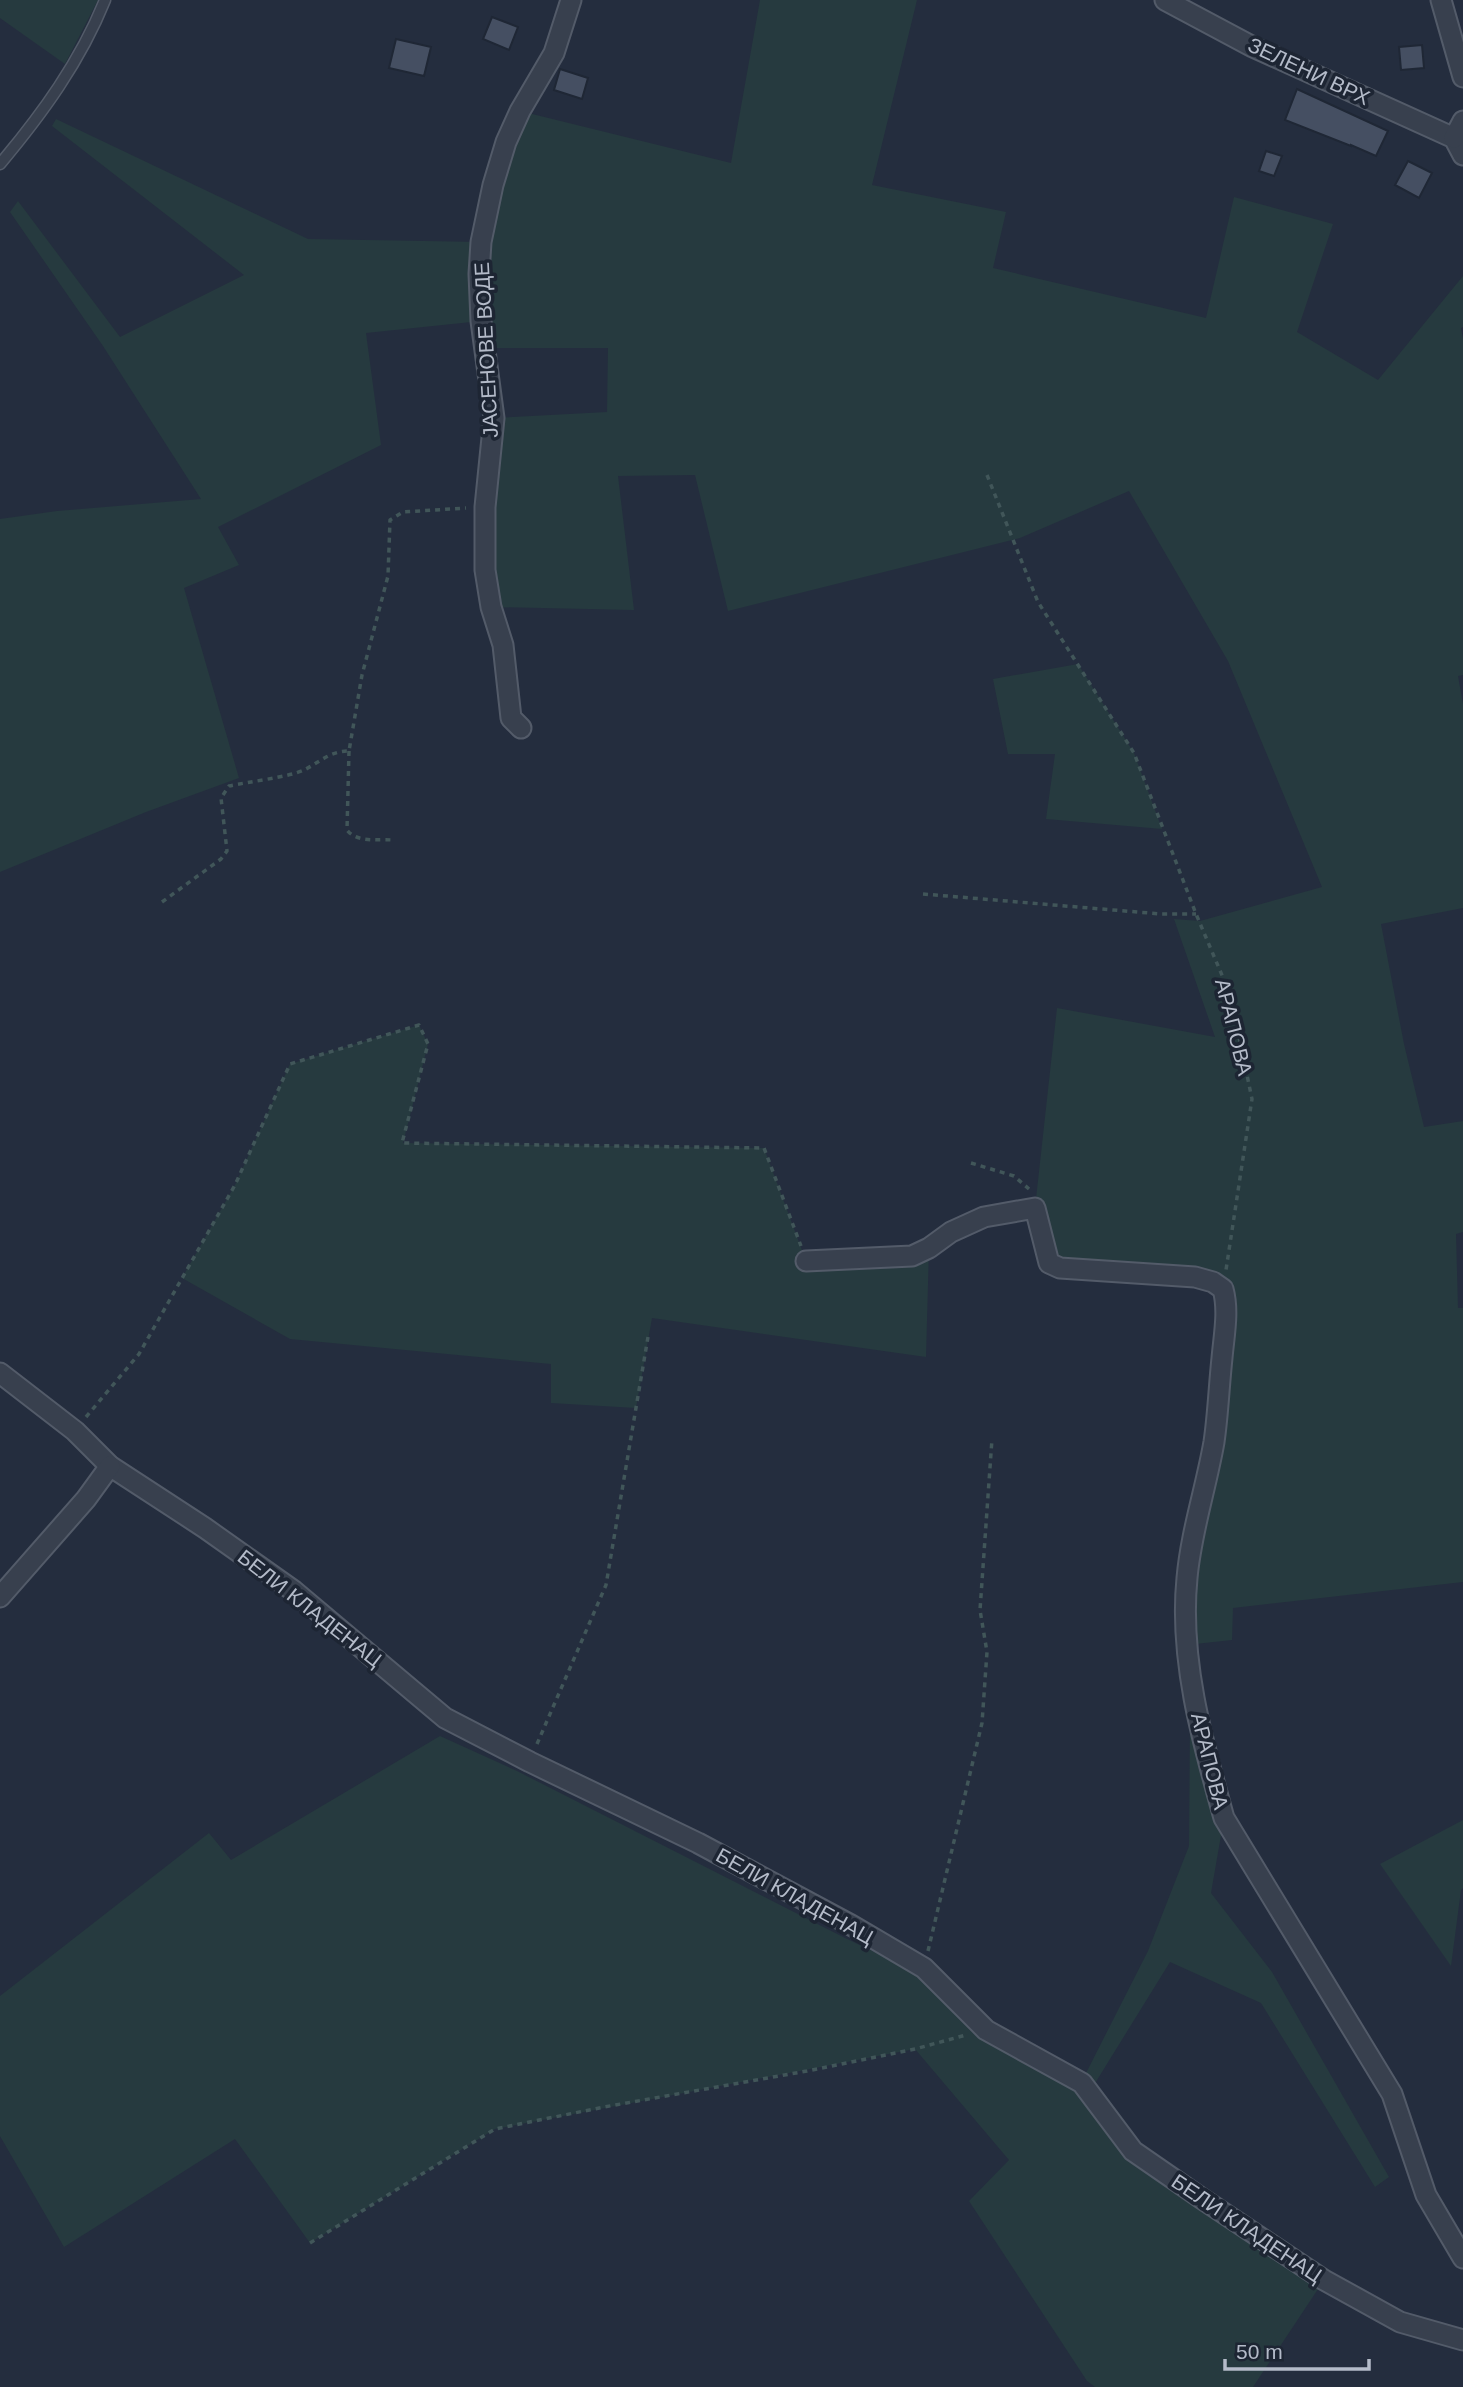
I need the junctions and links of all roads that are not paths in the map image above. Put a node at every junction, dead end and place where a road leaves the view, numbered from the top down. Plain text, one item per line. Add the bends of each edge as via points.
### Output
1 (104, 0) edge
2 (570, 0) edge
3 (1166, 0) edge
4 (1441, 0) edge
5 (1463, 78) edge
6 (1459, 130) edge
7 (1463, 155) edge
8 (0, 164) edge
9 (521, 728) dead end
10 (806, 1261) road end
11 (0, 1373) edge
12 (110, 1466) junction
13 (0, 1597) edge
14 (1463, 2258) edge
15 (1463, 2340) edge

1 - 8 lane via 55,94
2 - 9 street, ЈАСЕНОВЕ ВОДЕ via 554,52 506,142 481,242 481,321 494,418 484,547 511,718
3 - 6 street, ЗЕЛЕНИ ВРХ via 1253,47
4 - 5 street
6 - 7 street, ЗЕЛЕНИ ВРХ
10 - 14 street, АРАПОВА via 912,1256 984,1217 1035,1208 1049,1263 1060,1268 1195,1277 1223,1289 1226,1315 1214,1442 1185,1597 1189,1669 1211,1770 1224,1818 1392,2094 1426,2195
11 - 12 street, БЕЛИ КЛАДЕНАЦ via 75,1431
12 - 13 street
12 - 15 street, БЕЛИ КЛАДЕНАЦ via 294,1591 445,1718 698,1843 924,1968 986,2029 1082,2083 1133,2151 1324,2280 1400,2322

